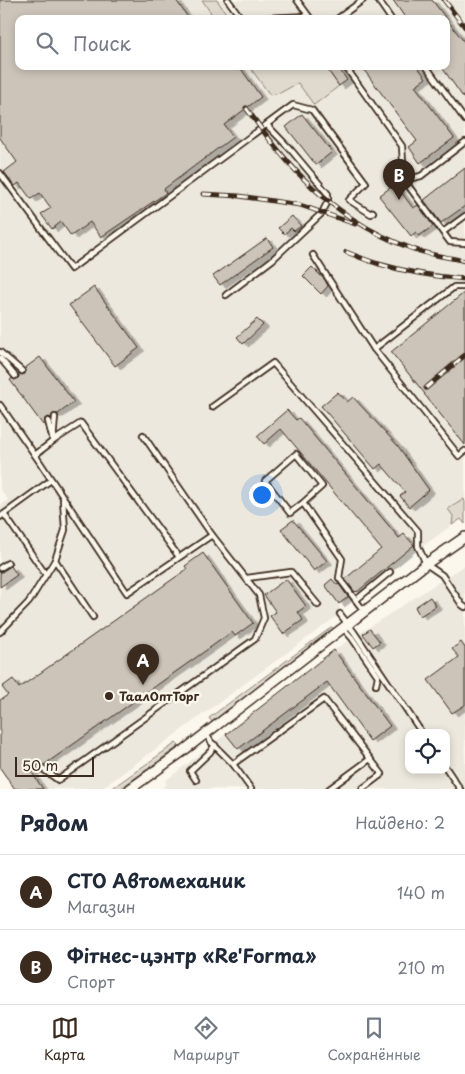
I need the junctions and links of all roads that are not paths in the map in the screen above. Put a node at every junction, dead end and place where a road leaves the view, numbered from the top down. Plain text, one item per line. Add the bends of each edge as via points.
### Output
1 (228, 0) edge
2 (297, 0) edge
3 (363, 0) edge
4 (378, 0) edge
5 (239, 15) edge
6 (308, 15) edge
7 (342, 15) edge
8 (389, 15) edge
9 (348, 70) edge
10 (429, 70) edge
11 (465, 120) edge
12 (266, 125) junction
13 (465, 142) edge
14 (0, 173) edge
15 (404, 180) junction
16 (373, 212) dead end
17 (465, 216) edge
18 (443, 232) junction
19 (465, 242) edge
20 (313, 255) dead end
21 (465, 287) edge
22 (226, 295) dead end
23 (374, 349) junction
24 (0, 352) edge
25 (0, 358) edge
26 (22, 371) dead end
27 (16, 376) dead end
28 (0, 405) edge
29 (212, 407) dead end
30 (55, 417) dead end
31 (48, 421) dead end
32 (144, 435) dead end
33 (53, 440) junction
34 (465, 451) edge
35 (35, 455) junction
36 (51, 480) junction
37 (63, 498) junction
38 (303, 503) junction
39 (2, 516) edge
40 (212, 534) junction
41 (465, 537) edge
42 (179, 557) junction
43 (55, 560) junction
44 (8, 563) dead end
45 (426, 564) junction
46 (0, 568) edge
47 (390, 572) dead end
48 (46, 574) junction
49 (246, 578) junction
50 (356, 600) junction
51 (318, 606) dead end
52 (465, 607) edge
53 (364, 611) junction
54 (340, 614) dead end
55 (94, 617) dead end
56 (346, 626) junction
57 (0, 632) edge
58 (376, 685) dead end
59 (419, 729) edge
60 (206, 734) junction
61 (215, 745) junction
62 (370, 759) junction
63 (233, 764) junction
64 (40, 767) dead end
65 (450, 774) edge
66 (196, 780) dead end
67 (130, 789) edge
68 (251, 789) edge
69 (329, 789) edge
70 (362, 789) edge
71 (460, 789) edge

1 - 5 lane
2 - 6 lane
3 - 7 lane
4 - 8 lane
9 - 15 lane via 402,146
10 - 11 lane
12 - 14 lane via 71,269
12 - 16 lane via 294,105 312,110 366,183 349,200 371,214
12 - 22 lane via 328,194 328,202 322,213 272,260
13 - 15 lane via 421,176
15 - 18 lane
17 - 18 lane
18 - 19 lane via 450,242
20 - 23 lane
21 - 23 lane via 454,287
23 - 34 lane via 458,456
24 - 26 lane
25 - 27 lane
28 - 35 lane
29 - 45 lane via 273,363 418,531 418,546
30 - 33 lane
31 - 33 lane
32 - 40 lane
33 - 35 lane
33 - 42 lane via 81,423
35 - 36 lane
36 - 37 lane
36 - 39 lane
37 - 42 lane via 127,593
37 - 43 lane via 65,530
38 - 38 lane via 322,486 296,454 265,481 290,513
38 - 50 lane via 342,559 340,578
39 - 48 lane
40 - 42 lane
40 - 49 lane
41 - 45 street
43 - 48 lane
43 - 55 lane
44 - 46 lane
45 - 52 lane via 442,575
45 - 53 street
47 - 50 lane
48 - 57 lane via 29,602
49 - 51 lane via 291,572
49 - 64 lane via 259,595 264,618 255,639 58,780
50 - 53 lane
53 - 56 street
54 - 56 lane
56 - 58 lane via 378,676
56 - 59 lane
56 - 60 street
60 - 61 lane
60 - 67 street
61 - 63 lane
61 - 66 lane via 190,771
62 - 63 lane via 324,699
62 - 69 lane
62 - 70 lane via 382,774
63 - 68 lane
65 - 71 lane

